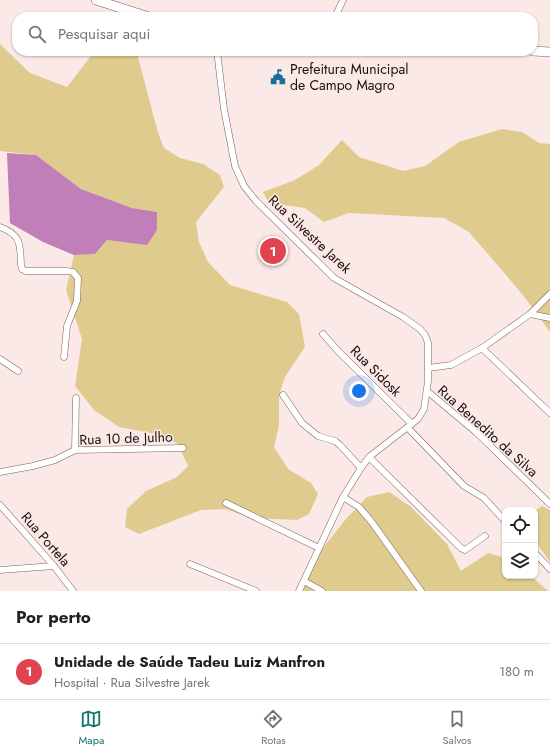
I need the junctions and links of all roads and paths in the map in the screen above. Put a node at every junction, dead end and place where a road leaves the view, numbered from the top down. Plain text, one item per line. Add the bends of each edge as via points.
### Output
1 (97, 0) edge
2 (343, 0) edge
3 (134, 12) edge
4 (338, 12) edge
5 (538, 51) edge
6 (550, 52) edge
7 (218, 56) edge
8 (0, 227) edge
9 (550, 294) edge
10 (530, 314) junction
11 (550, 318) edge
12 (323, 334) dead end
13 (482, 348) junction
14 (64, 357) dead end
15 (0, 359) edge
16 (428, 368) junction
17 (18, 371) dead end
18 (427, 391) junction
19 (283, 395) dead end
20 (76, 398) dead end
21 (550, 413) edge
22 (410, 426) junction
23 (183, 448) dead end
24 (75, 450) junction
25 (369, 457) junction
26 (361, 468) junction
27 (0, 472) edge
28 (343, 497) junction
29 (226, 503) dead end
30 (550, 504) edge
31 (0, 505) edge
32 (502, 518) edge
33 (486, 536) dead end
34 (319, 548) junction
35 (538, 556) edge
36 (190, 564) dead end
37 (54, 566) junction
38 (550, 569) edge
39 (0, 570) edge
40 (304, 581) junction
41 (73, 591) edge
42 (256, 591) edge
43 (299, 591) edge
44 (322, 591) edge
45 (421, 591) edge

1 - 3 main road
2 - 4 street
5 - 6 main road
7 - 16 street, Rua Silvestre Jarek via 224,110 235,166 244,186 334,278 420,329 428,343
8 - 14 street via 15,236 20,243 22,269 67,271 73,272 78,278 76,301 67,326
9 - 10 street
10 - 11 street
10 - 13 street
12 - 22 street, Rua Sidosk
13 - 16 street via 451,365
13 - 21 street
15 - 17 street
16 - 18 street, Rua Silvestre Jarek
18 - 22 street, Rua Silvestre Jarek via 424,409
18 - 30 street, Rua Benedito da Silva via 476,432
19 - 26 street via 302,423 318,436 335,441
20 - 24 street
22 - 25 street, Rua Silvestre Jarek
22 - 32 street, Rua Sidosk via 464,486 484,498
23 - 24 street, Rua 10 de Julho
24 - 27 street, Rua 10 de Julho via 55,460
25 - 26 street, Rua Silvestre Jarek
25 - 33 street via 461,548 470,548
26 - 28 street, Rua Silvestre Jarek
28 - 34 street, Rua Silvestre Jarek
28 - 45 street via 358,507 371,521
29 - 34 street
31 - 37 street, Rua Portela
34 - 40 street, Rua Silvestre Jarek
35 - 38 street
36 - 42 street
37 - 39 street
37 - 41 street, Rua Portela
40 - 43 street, Rua Silvestre Jarek
40 - 44 street

